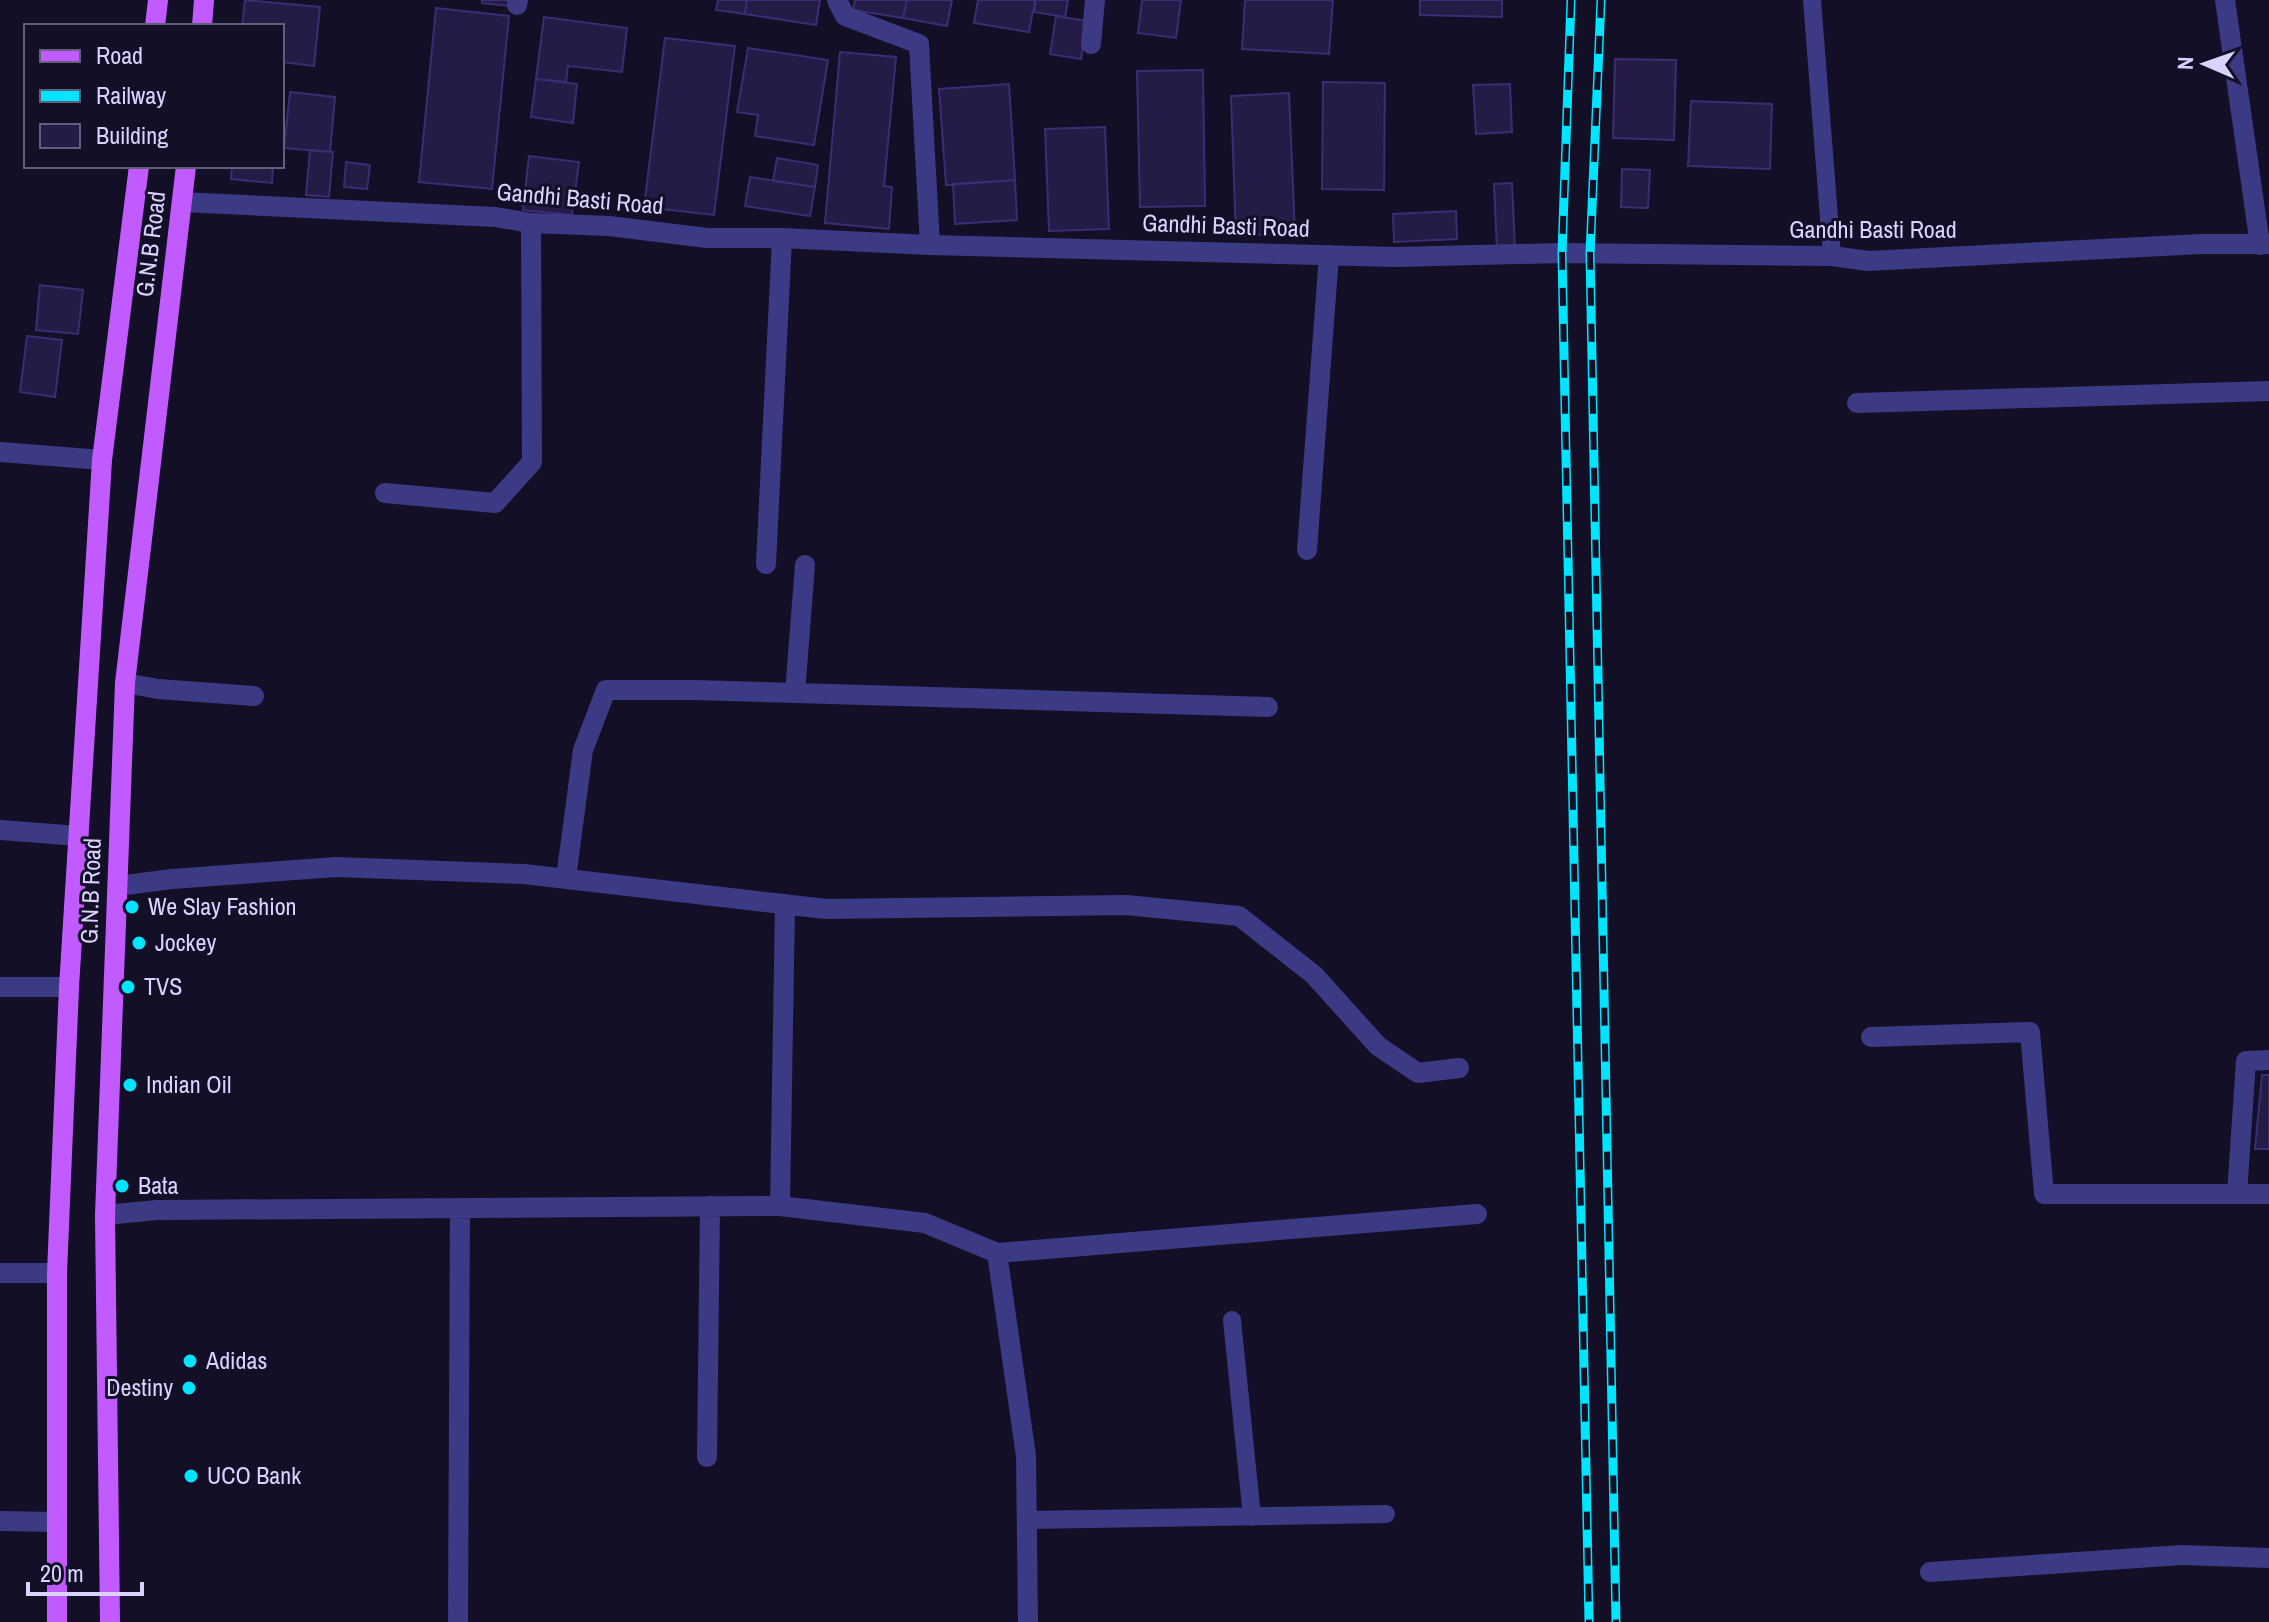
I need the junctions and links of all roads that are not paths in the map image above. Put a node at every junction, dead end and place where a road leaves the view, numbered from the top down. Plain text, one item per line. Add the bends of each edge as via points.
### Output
1 (158, 0) edge
2 (204, 0) edge
3 (837, 0) edge
4 (1095, 0) edge
5 (1812, 0) edge
6 (2225, 0) edge
7 (155, 24) edge
8 (202, 24) edge
9 (1091, 44) dead end
10 (139, 168) edge
11 (186, 168) edge
12 (182, 202) junction
13 (531, 223) junction
14 (782, 238) junction
15 (2264, 244) edge
16 (930, 245) junction
17 (1329, 255) junction
18 (1832, 256) junction
19 (2269, 391) edge
20 (1857, 403) dead end
21 (0, 452) edge
22 (102, 460) junction
23 (385, 493) dead end
24 (1307, 550) dead end
25 (766, 564) dead end
26 (805, 565) dead end
27 (125, 683) junction
28 (795, 693) junction
29 (254, 696) dead end
30 (1268, 707) dead end
31 (0, 830) edge
32 (79, 836) junction
33 (566, 878) junction
34 (118, 886) junction
35 (785, 904) junction
36 (0, 987) edge
37 (69, 987) junction
38 (1871, 1037) dead end
39 (2269, 1060) edge
40 (1459, 1068) dead end
41 (2237, 1194) junction
42 (2269, 1194) edge
43 (710, 1206) junction
44 (780, 1206) junction
45 (460, 1209) junction
46 (1477, 1214) dead end
47 (105, 1215) junction
48 (997, 1253) junction
49 (0, 1273) edge
50 (57, 1273) junction
51 (1232, 1320) dead end
52 (707, 1457) dead end
53 (1386, 1514) dead end
54 (1252, 1517) junction
55 (1027, 1520) junction
56 (0, 1521) edge
57 (55, 1522) junction
58 (2269, 1558) edge
59 (1930, 1572) dead end
60 (57, 1622) edge
61 (110, 1622) edge
62 (458, 1622) edge
63 (1028, 1622) edge

1 - 7 main road
2 - 8 main road
3 - 16 street via 845,16 919,44
4 - 9 street
5 - 18 lane
6 - 15 street
10 - 22 main road, G.N.B Road
11 - 12 main road, G.N.B Road
12 - 13 street, Gandhi Basti Road via 418,212
12 - 27 main road, G.N.B Road
13 - 14 street, Gandhi Basti Road via 707,238
13 - 23 street via 532,462 495,503
14 - 16 street, Gandhi Basti Road
14 - 25 street
15 - 18 street, Gandhi Basti Road via 1868,261
16 - 17 street, Gandhi Basti Road
17 - 18 street, Gandhi Basti Road
17 - 24 street
19 - 20 street
21 - 22 street
22 - 32 main road, G.N.B Road
26 - 28 street
27 - 29 street
27 - 34 main road, G.N.B Road
28 - 30 street
28 - 33 street via 606,690 583,750
31 - 32 street
32 - 37 main road, G.N.B Road
33 - 34 street via 336,867
33 - 35 street
34 - 47 main road, G.N.B Road
35 - 40 street via 826,909 1126,905 1239,916 1314,975 1378,1046 1418,1073
35 - 44 street
36 - 37 street
37 - 50 main road, G.N.B Road
38 - 41 street via 2030,1032 2044,1194
39 - 41 street via 2246,1061
41 - 42 street
43 - 44 street
43 - 45 street
43 - 52 street
44 - 48 street via 925,1223
45 - 47 street via 157,1210
45 - 62 street
46 - 48 street
47 - 61 main road, G.N.B Road
48 - 55 street via 1026,1456
49 - 50 street
50 - 57 main road, G.N.B Road
51 - 54 lane
53 - 54 lane
54 - 55 lane
55 - 63 street
56 - 57 street
57 - 60 main road, G.N.B Road
58 - 59 street via 2182,1555

